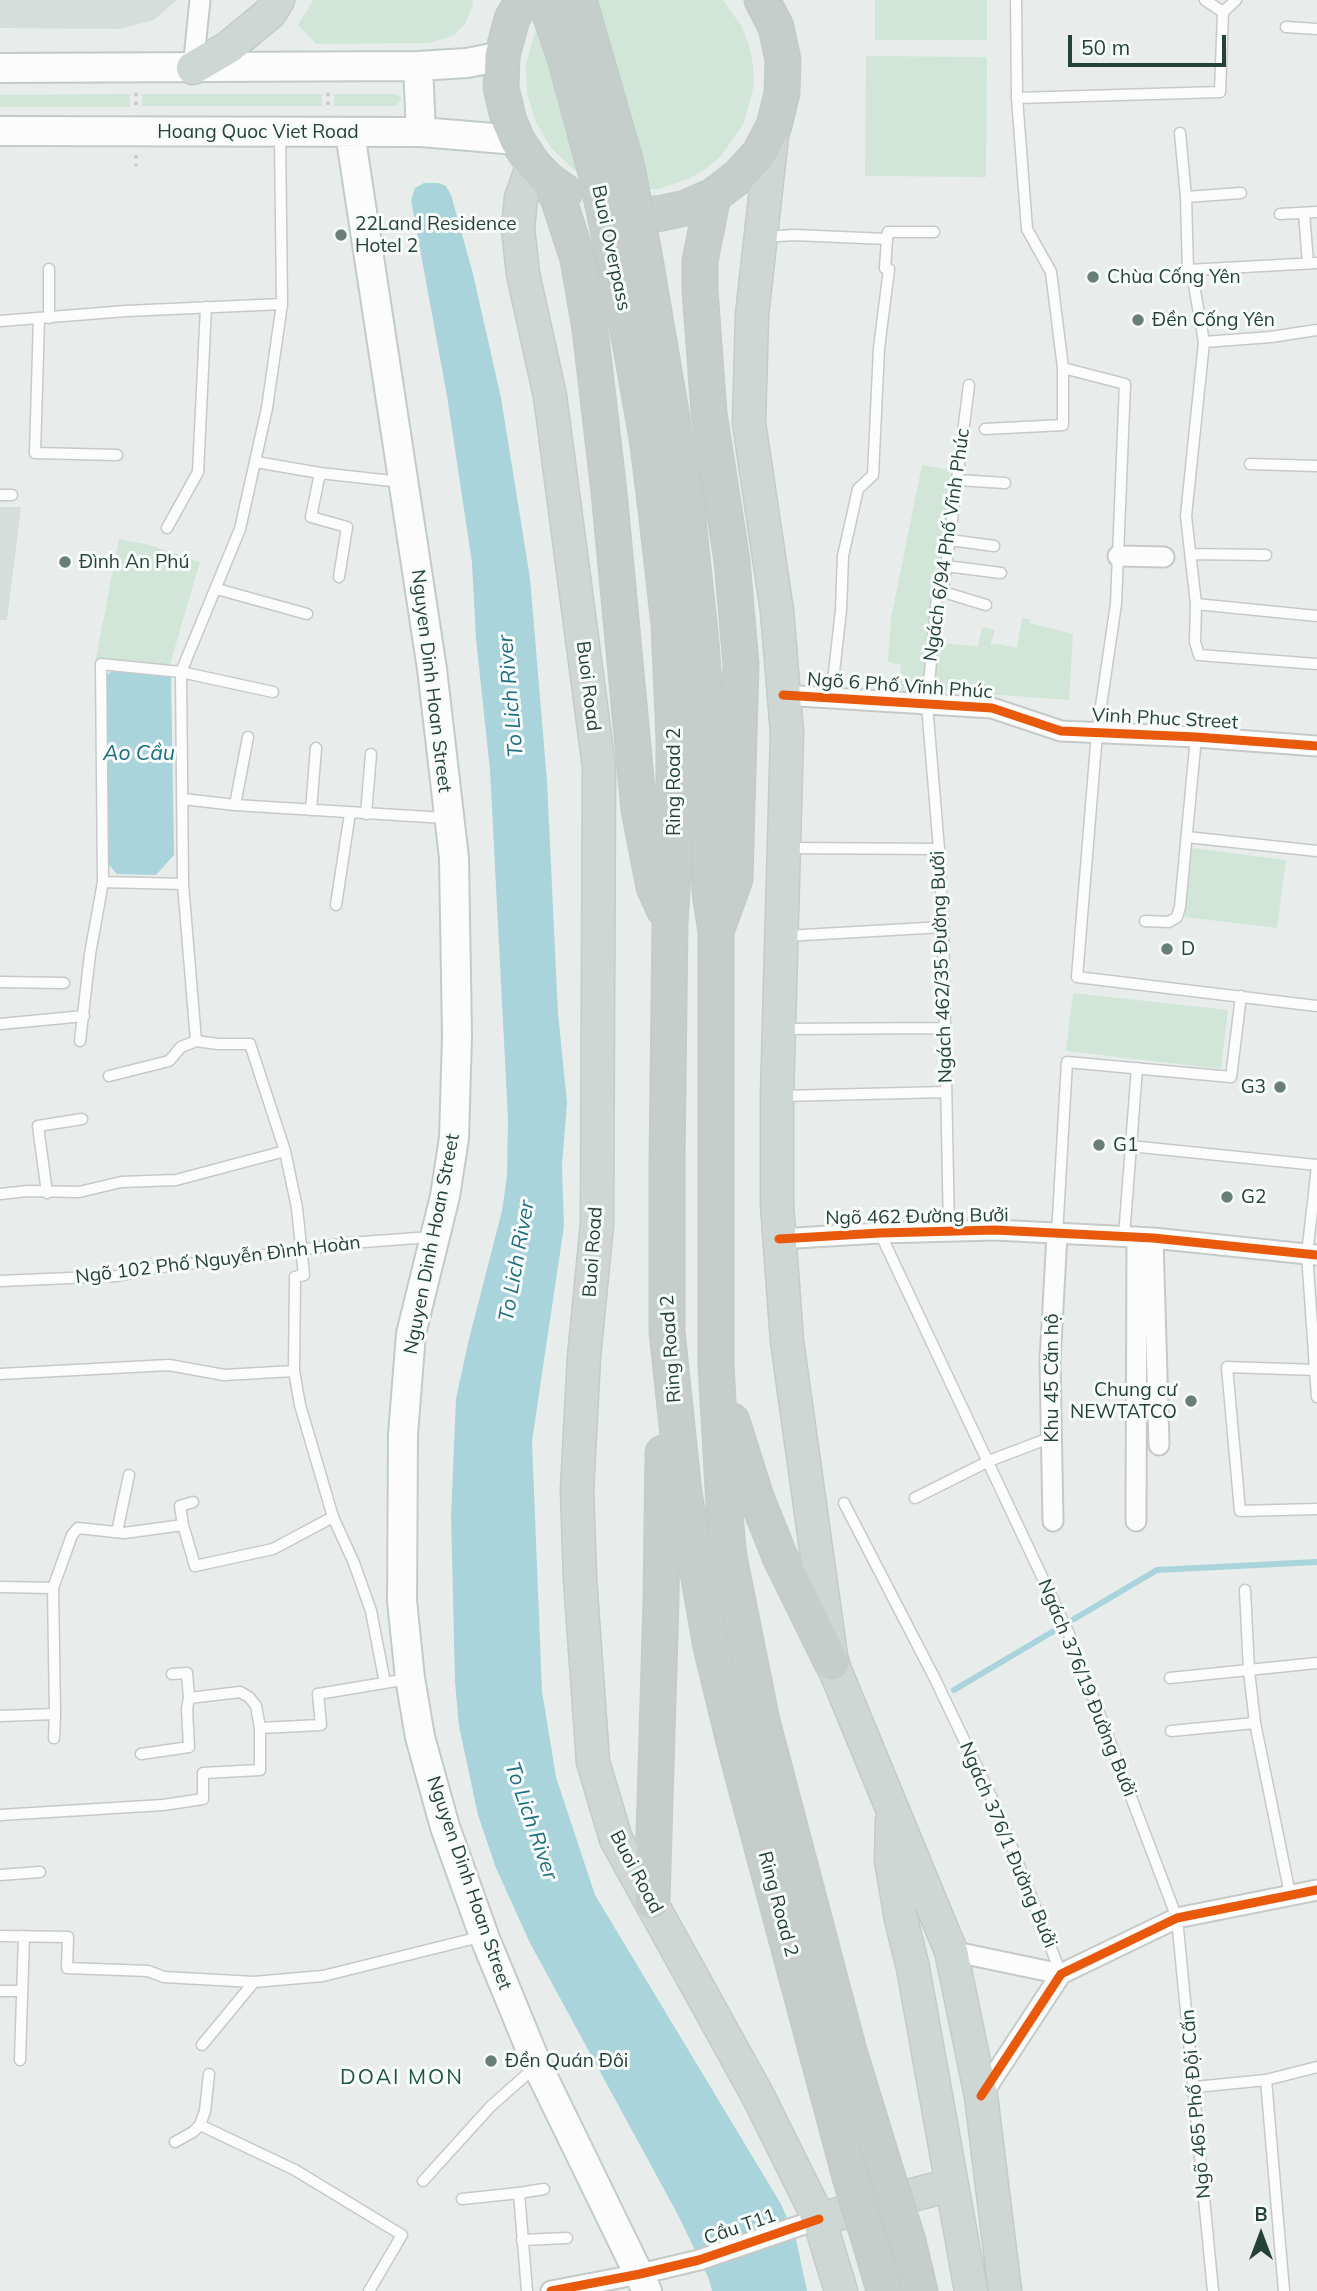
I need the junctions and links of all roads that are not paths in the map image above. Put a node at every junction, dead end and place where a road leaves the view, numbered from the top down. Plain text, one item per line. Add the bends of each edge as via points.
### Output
1 (200, 0) edge
2 (278, 0) edge
3 (545, 0) edge
4 (579, 0) edge
5 (762, 0) edge
6 (1016, 0) edge
7 (1205, 0) edge
8 (1236, 0) edge
9 (516, 6) edge
10 (1223, 12) junction
11 (1286, 27) dead end
12 (1317, 29) edge
13 (502, 56) junction
14 (418, 66) junction
15 (0, 68) edge
16 (192, 68) junction
17 (1017, 98) junction
18 (774, 126) junction
19 (0, 131) edge
20 (280, 132) junction
21 (421, 132) junction
22 (350, 133) junction
23 (1180, 133) dead end
24 (532, 161) junction
25 (1241, 193) dead end
26 (713, 196) junction
27 (1186, 197) junction
28 (1317, 212) edge
29 (1304, 213) junction
30 (1280, 214) dead end
31 (934, 232) dead end
32 (760, 237) junction
33 (887, 239) junction
34 (1312, 263) edge
35 (50, 269) dead end
36 (1188, 270) junction
37 (282, 304) junction
38 (206, 307) junction
39 (44, 318) junction
40 (0, 321) edge
41 (1317, 330) edge
42 (1204, 342) junction
43 (1063, 368) junction
44 (969, 385) dead end
45 (985, 429) dead end
46 (117, 455) dead end
47 (256, 462) junction
48 (1250, 464) dead end
49 (1317, 466) edge
50 (320, 473) junction
51 (958, 481) junction
52 (404, 483) junction
53 (1005, 483) dead end
54 (0, 495) edge
55 (12, 495) dead end
56 (671, 501) junction
57 (167, 528) dead end
58 (950, 540) junction
59 (994, 545) dead end
60 (1191, 554) junction
61 (1266, 555) dead end
62 (1118, 556) junction
63 (1164, 557) dead end
64 (946, 566) junction
65 (1001, 573) dead end
66 (339, 577) dead end
67 (217, 589) junction
68 (940, 591) junction
69 (1196, 604) junction
70 (986, 605) dead end
71 (307, 614) dead end
72 (1317, 615) edge
73 (1317, 664) edge
74 (181, 672) junction
75 (273, 692) dead end
76 (783, 695) junction
77 (831, 700) junction
78 (927, 705) junction
79 (1015, 714) joint
80 (1097, 733) junction
81 (248, 737) dead end
82 (1196, 737) junction
83 (1317, 746) edge
84 (316, 748) dead end
85 (372, 754) dead end
86 (183, 799) junction
87 (235, 805) junction
88 (311, 810) junction
89 (350, 813) junction
90 (366, 814) junction
91 (449, 819) junction
92 (1186, 838) junction
93 (782, 848) junction
94 (939, 849) junction
95 (1317, 851) edge
96 (103, 881) junction
97 (183, 884) junction
98 (336, 905) dead end
99 (1145, 921) dead end
100 (670, 922) junction
101 (943, 927) junction
102 (716, 932) junction
103 (779, 936) junction
104 (0, 982) edge
105 (64, 983) dead end
106 (1241, 996) junction
107 (1317, 1006) edge
108 (84, 1016) junction
109 (0, 1024) edge
110 (945, 1028) junction
111 (778, 1030) junction
112 (80, 1041) dead end
113 (195, 1041) junction
114 (1137, 1068) junction
115 (109, 1076) dead end
116 (946, 1092) junction
117 (776, 1097) junction
118 (82, 1119) dead end
119 (1130, 1146) junction
120 (285, 1151) junction
121 (1317, 1166) edge
122 (47, 1193) junction
123 (0, 1194) edge
124 (949, 1230) junction
125 (880, 1233) junction
126 (1056, 1235) junction
127 (435, 1237) junction
128 (1138, 1237) junction
129 (779, 1238) junction
130 (302, 1250) junction
131 (1312, 1254) edge
132 (0, 1281) edge
133 (667, 1331) junction
134 (716, 1365) junction
135 (1316, 1370) edge
136 (294, 1371) junction
137 (0, 1374) edge
138 (1317, 1397) edge
139 (1052, 1437) junction
140 (1159, 1445) dead end
141 (989, 1461) junction
142 (129, 1475) dead end
143 (915, 1498) dead end
144 (193, 1502) dead end
145 (844, 1503) dead end
146 (1317, 1509) edge
147 (333, 1517) junction
148 (1053, 1521) dead end
149 (1136, 1521) dead end
150 (183, 1525) junction
151 (117, 1532) junction
152 (0, 1587) edge
153 (53, 1588) junction
154 (1245, 1590) dead end
155 (832, 1663) junction
156 (1317, 1663) edge
157 (1249, 1671) junction
158 (172, 1674) dead end
159 (1170, 1678) dead end
160 (397, 1681) junction
161 (189, 1698) junction
162 (55, 1714) junction
163 (0, 1716) edge
164 (1255, 1723) junction
165 (260, 1728) junction
166 (1171, 1731) dead end
167 (54, 1738) dead end
168 (141, 1754) dead end
169 (892, 1807) junction
170 (0, 1815) edge
171 (40, 1872) dead end
172 (0, 1875) edge
173 (1317, 1890) edge
174 (1290, 1895) junction
175 (652, 1902) junction
176 (1177, 1918) junction
177 (0, 1936) edge
178 (23, 1936) junction
179 (484, 1936) junction
180 (951, 1951) junction
181 (1061, 1974) junction
182 (254, 1982) junction
183 (0, 1991) edge
184 (21, 1991) junction
185 (202, 2045) dead end
186 (20, 2060) dead end
187 (537, 2065) junction
188 (1317, 2067) edge
189 (209, 2074) dead end
190 (1266, 2080) junction
191 (1195, 2087) junction
192 (981, 2096) junction
193 (200, 2125) junction
194 (175, 2142) dead end
195 (423, 2181) dead end
196 (951, 2185) junction
197 (544, 2189) dead end
198 (519, 2193) junction
199 (462, 2199) dead end
200 (805, 2224) junction
201 (567, 2238) dead end
202 (523, 2240) junction
203 (643, 2282) edge
204 (369, 2291) edge
205 (527, 2291) edge
206 (551, 2291) edge
207 (841, 2291) edge
208 (884, 2291) edge
209 (920, 2291) edge
210 (971, 2291) edge
211 (1005, 2291) edge
212 (1213, 2291) edge
213 (1284, 2291) edge

1 - 16 street
2 - 16 main road via 270,13 229,47
3 - 56 highway, Buoi Overpass, bridge via 596,173 647,438
4 - 56 highway, Buoi Overpass, bridge via 626,163 644,253
5 - 18 highway via 776,27 783,60
6 - 17 lane
7 - 10 lane
8 - 10 lane
9 - 13 highway
10 - 17 lane via 1220,92
11 - 12 lane
13 - 14 main road
13 - 24 highway via 501,88 509,121
14 - 16 main road
14 - 21 main road
15 - 16 main road
17 - 43 lane via 1027,229 1051,272
18 - 26 highway via 752,162
18 - 32 main road
19 - 20 main road, Hoang Quoc Viet Road
20 - 22 main road, Hoang Quoc Viet Road
20 - 37 lane
21 - 22 main road, Hoang Quoc Viet Road
21 - 24 main road, Hoang Quoc Viet Road
22 - 52 main road, Nguyen Dinh Hoan Street
23 - 27 lane
24 - 26 highway via 580,200 627,214 686,208
24 - 100 highway via 558,198 578,260 610,492 639,810 654,887
24 - 175 main road, Buoi Road via 518,228 523,274 550,396 599,767 597,1223 577,1490 589,1723 593,1762 616,1839
25 - 27 lane
26 - 102 highway via 700,261 700,290 709,413 732,561 741,664 735,879
27 - 36 lane
28 - 29 lane
29 - 30 lane
29 - 34 lane
31 - 33 lane via 888,232
32 - 33 lane
32 - 76 main road via 749,424 776,611
33 - 77 lane via 885,268 889,269 879,348 873,475 858,489 842,556
34 - 36 lane
35 - 39 lane
36 - 42 lane
37 - 38 lane
37 - 47 lane
38 - 39 lane
38 - 57 lane via 198,472
39 - 40 lane
39 - 46 lane via 35,453
41 - 42 lane
42 - 60 lane via 1186,516
43 - 45 lane via 1063,425
43 - 62 lane via 1125,384
44 - 51 lane, Ngách 6/94 Phố Vĩnh Phúc
47 - 50 lane
47 - 67 lane via 240,529
48 - 49 lane
50 - 52 lane
50 - 66 lane via 311,517 346,527
51 - 53 lane
51 - 58 lane, Ngách 6/94 Phố Vĩnh Phúc
52 - 91 main road, Nguyen Dinh Hoan Street
54 - 55 lane
56 - 100 highway, Ring Road 2 via 667,600 673,687 674,858
56 - 102 highway, Ring Road 2 via 701,642 710,893
58 - 59 lane
58 - 64 lane, Ngách 6/94 Phố Vĩnh Phúc
60 - 61 lane
60 - 69 lane
62 - 63 street
62 - 80 lane via 1116,604
64 - 65 lane
64 - 68 lane, Ngách 6/94 Phố Vĩnh Phúc
67 - 71 lane
67 - 74 lane
68 - 70 lane
68 - 78 lane, Ngách 6/94 Phố Vĩnh Phúc
69 - 72 lane
69 - 73 lane via 1199,655
74 - 75 lane
74 - 86 lane
74 - 96 lane via 101,664
76 - 77 street, Ngõ 6 Phố Vĩnh Phúc
76 - 93 main road via 787,733
77 - 78 street, Ngõ 6 Phố Vĩnh Phúc
78 - 79 street, Ngõ 6 Phố Vĩnh Phúc via 992,708
78 - 94 lane, Ngách 462/35 Đường Bưởi
79 - 80 street, Vinh Phuc Street via 1061,731
80 - 82 street, Vinh Phuc Street
80 - 106 lane via 1077,977
81 - 87 lane
82 - 83 street, Vinh Phuc Street
82 - 92 lane
84 - 88 lane
85 - 90 lane
86 - 87 lane
86 - 97 lane
87 - 88 lane
88 - 89 lane
89 - 90 lane
89 - 98 lane
90 - 91 lane
91 - 127 main road, Nguyen Dinh Hoan Street via 454,858 457,1086 454,1138
92 - 95 lane
92 - 99 lane via 1177,917 1170,922
93 - 94 lane
93 - 103 main road
94 - 101 lane, Ngách 462/35 Đường Bưởi
96 - 97 lane
96 - 108 lane
97 - 113 lane
100 - 133 highway, Ring Road 2
101 - 103 lane
101 - 110 lane, Ngách 462/35 Đường Bưởi
102 - 134 highway, Ring Road 2
103 - 111 main road
104 - 105 lane
106 - 107 lane
106 - 114 lane via 1231,1077
108 - 109 lane
108 - 112 lane
110 - 111 lane
110 - 116 lane, Ngách 462/35 Đường Bưởi
111 - 117 main road
113 - 115 lane via 169,1060
113 - 120 lane via 250,1044
114 - 119 lane
114 - 126 lane via 1067,1062
116 - 117 lane
116 - 124 lane, Ngách 462/35 Đường Bưởi
117 - 129 main road
118 - 122 lane via 38,1126
119 - 121 lane
119 - 128 lane
120 - 122 lane via 176,1180 121,1182 79,1192
120 - 130 lane
121 - 131 lane
122 - 123 lane
124 - 125 street, Ngõ 462 Đường Bưởi
124 - 126 street, Ngõ 462 Đường Bưởi
125 - 129 street, Ngõ 462 Đường Bưởi
125 - 141 lane, Ngách 376/19 Đường Bưởi
126 - 128 street, Ngõ 462 Đường Bưởi
126 - 139 street, Khu 45 Căn hộ via 1050,1361
127 - 130 lane, Ngõ 102 Phố Nguyễn Đình Hoàn
127 - 160 main road, Nguyen Dinh Hoan Street via 411,1334 403,1434
128 - 131 street, Ngõ 462 Đường Bưởi
128 - 140 street
128 - 149 street
129 - 155 main road via 800,1447
130 - 132 lane, Ngõ 102 Phố Nguyễn Đình Hoàn via 117,1276
130 - 136 lane via 304,1275 295,1277
131 - 135 lane
133 - 175 highway
133 - 208 highway, Ring Road 2, bridge via 684,1493 711,1647
134 - 155 highway via 756,1497 780,1558
134 - 209 highway, Ring Road 2, bridge via 729,1557 762,1721 849,2052
135 - 138 lane
135 - 146 lane via 1227,1367 1240,1511
136 - 137 lane via 224,1375 169,1365
136 - 147 lane
139 - 141 lane
139 - 148 street, Khu 45 Căn hộ
141 - 143 lane
141 - 176 lane, Ngách 376/19 Đường Bưởi via 1069,1634
142 - 151 lane
144 - 150 lane via 180,1506
145 - 181 lane, Ngách 376/1 Đường Bưởi via 998,1811
147 - 150 lane via 273,1549 195,1566
147 - 160 lane
150 - 151 lane
151 - 153 lane via 74,1531
152 - 153 lane
153 - 162 lane
154 - 157 lane
155 - 169 main road
156 - 157 lane
157 - 159 lane
157 - 164 lane
158 - 161 lane via 187,1673
160 - 165 lane via 318,1695 321,1725
160 - 179 main road, Nguyen Dinh Hoan Street via 420,1737
161 - 165 lane via 240,1692 256,1706
161 - 168 lane via 189,1747
162 - 163 lane
162 - 167 lane
164 - 166 lane
164 - 174 lane
165 - 170 lane via 260,1770 203,1773 203,1799
169 - 180 main road
169 - 196 main road via 891,1860
171 - 172 lane
173 - 174 street
174 - 176 street
175 - 200 main road, Buoi Road via 758,2096
176 - 181 street
176 - 191 lane, Ngõ 465 Phố Đội Cấn
177 - 178 lane
178 - 182 lane via 68,1937 66,1968
178 - 184 lane
179 - 182 lane via 323,1976
179 - 187 main road, Nguyen Dinh Hoan Street
180 - 181 street
180 - 192 main road
181 - 192 street
182 - 185 lane
183 - 184 lane
184 - 186 lane
187 - 195 lane via 491,2106
187 - 203 main road, Nguyen Dinh Hoan Street
188 - 190 lane
189 - 193 lane
190 - 191 lane
190 - 213 lane
191 - 212 lane, Ngõ 465 Phố Đội Cấn
192 - 211 main road
193 - 194 lane
193 - 204 lane via 295,2170 402,2235
196 - 200 main road
196 - 210 main road
197 - 198 lane
198 - 199 lane
198 - 202 lane
200 - 203 street, Cầu T11
200 - 207 main road, Buoi Road
201 - 202 lane
202 - 205 lane
203 - 206 street, Cầu T11

